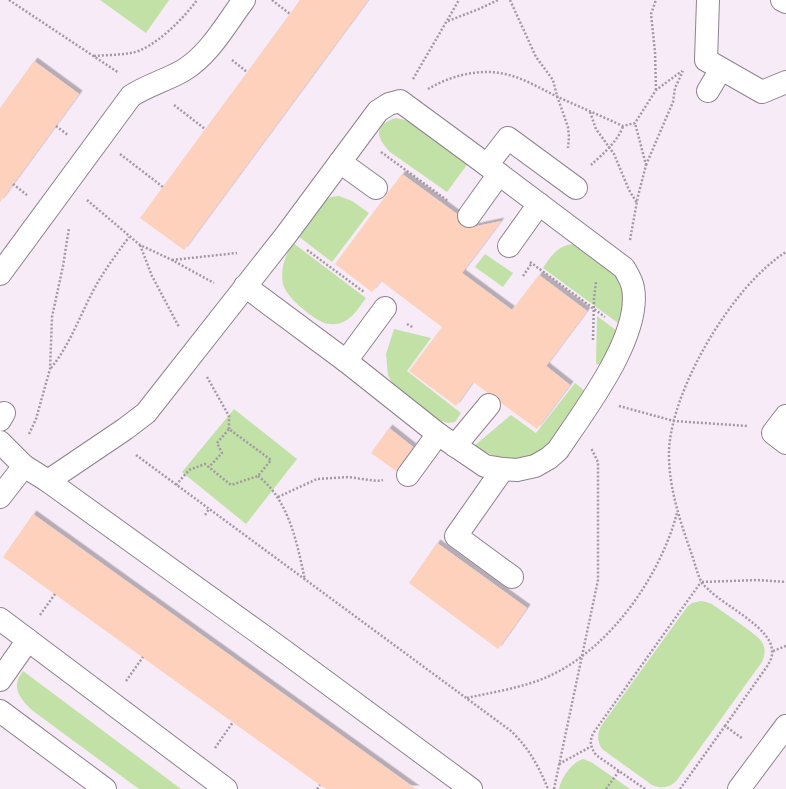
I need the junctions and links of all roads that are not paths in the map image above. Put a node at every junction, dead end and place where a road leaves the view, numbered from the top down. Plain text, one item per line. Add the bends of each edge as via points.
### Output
1 (244, 0) edge
2 (708, 0) edge
3 (782, 0) edge
4 (786, 2) edge
5 (714, 64) junction
6 (786, 82) edge
7 (708, 91) dead end
8 (340, 162) junction
9 (493, 169) junction
10 (569, 184) road end
11 (376, 188) dead end
12 (539, 204) junction
13 (469, 216) dead end
14 (509, 246) dead end
15 (0, 274) edge
16 (241, 291) junction
17 (386, 308) road end
18 (346, 361) junction
19 (488, 405) dead end
20 (786, 416) edge
21 (779, 438) edge
22 (447, 440) junction
23 (13, 455) edge
24 (503, 469) junction
25 (408, 475) road end
26 (48, 481) junction
27 (0, 497) edge
28 (512, 577) dead end
29 (0, 619) edge
30 (28, 640) junction
31 (0, 680) edge
32 (0, 713) edge
33 (786, 726) edge
34 (105, 789) edge
35 (226, 789) edge
36 (471, 789) edge
37 (739, 789) edge

1 - 15 street via 200,58 184,70 131,96
2 - 5 street
3 - 4 street
5 - 6 street via 762,92
5 - 7 street
8 - 9 street via 378,111 400,101
8 - 11 street
8 - 16 street
9 - 10 street via 508,138
9 - 12 street
9 - 13 street
12 - 14 street
12 - 24 street via 624,268 633,288 633,306 628,333 610,370 558,450 535,466 517,470
16 - 18 street via 308,342
16 - 26 street via 146,413
17 - 18 street
18 - 22 street
19 - 22 street
20 - 21 street
22 - 24 street via 485,466
22 - 25 street
23 - 26 street
23 - 27 street
24 - 28 street via 456,536
26 - 36 street
29 - 30 street
30 - 31 street
30 - 35 street
32 - 34 street
33 - 37 street

